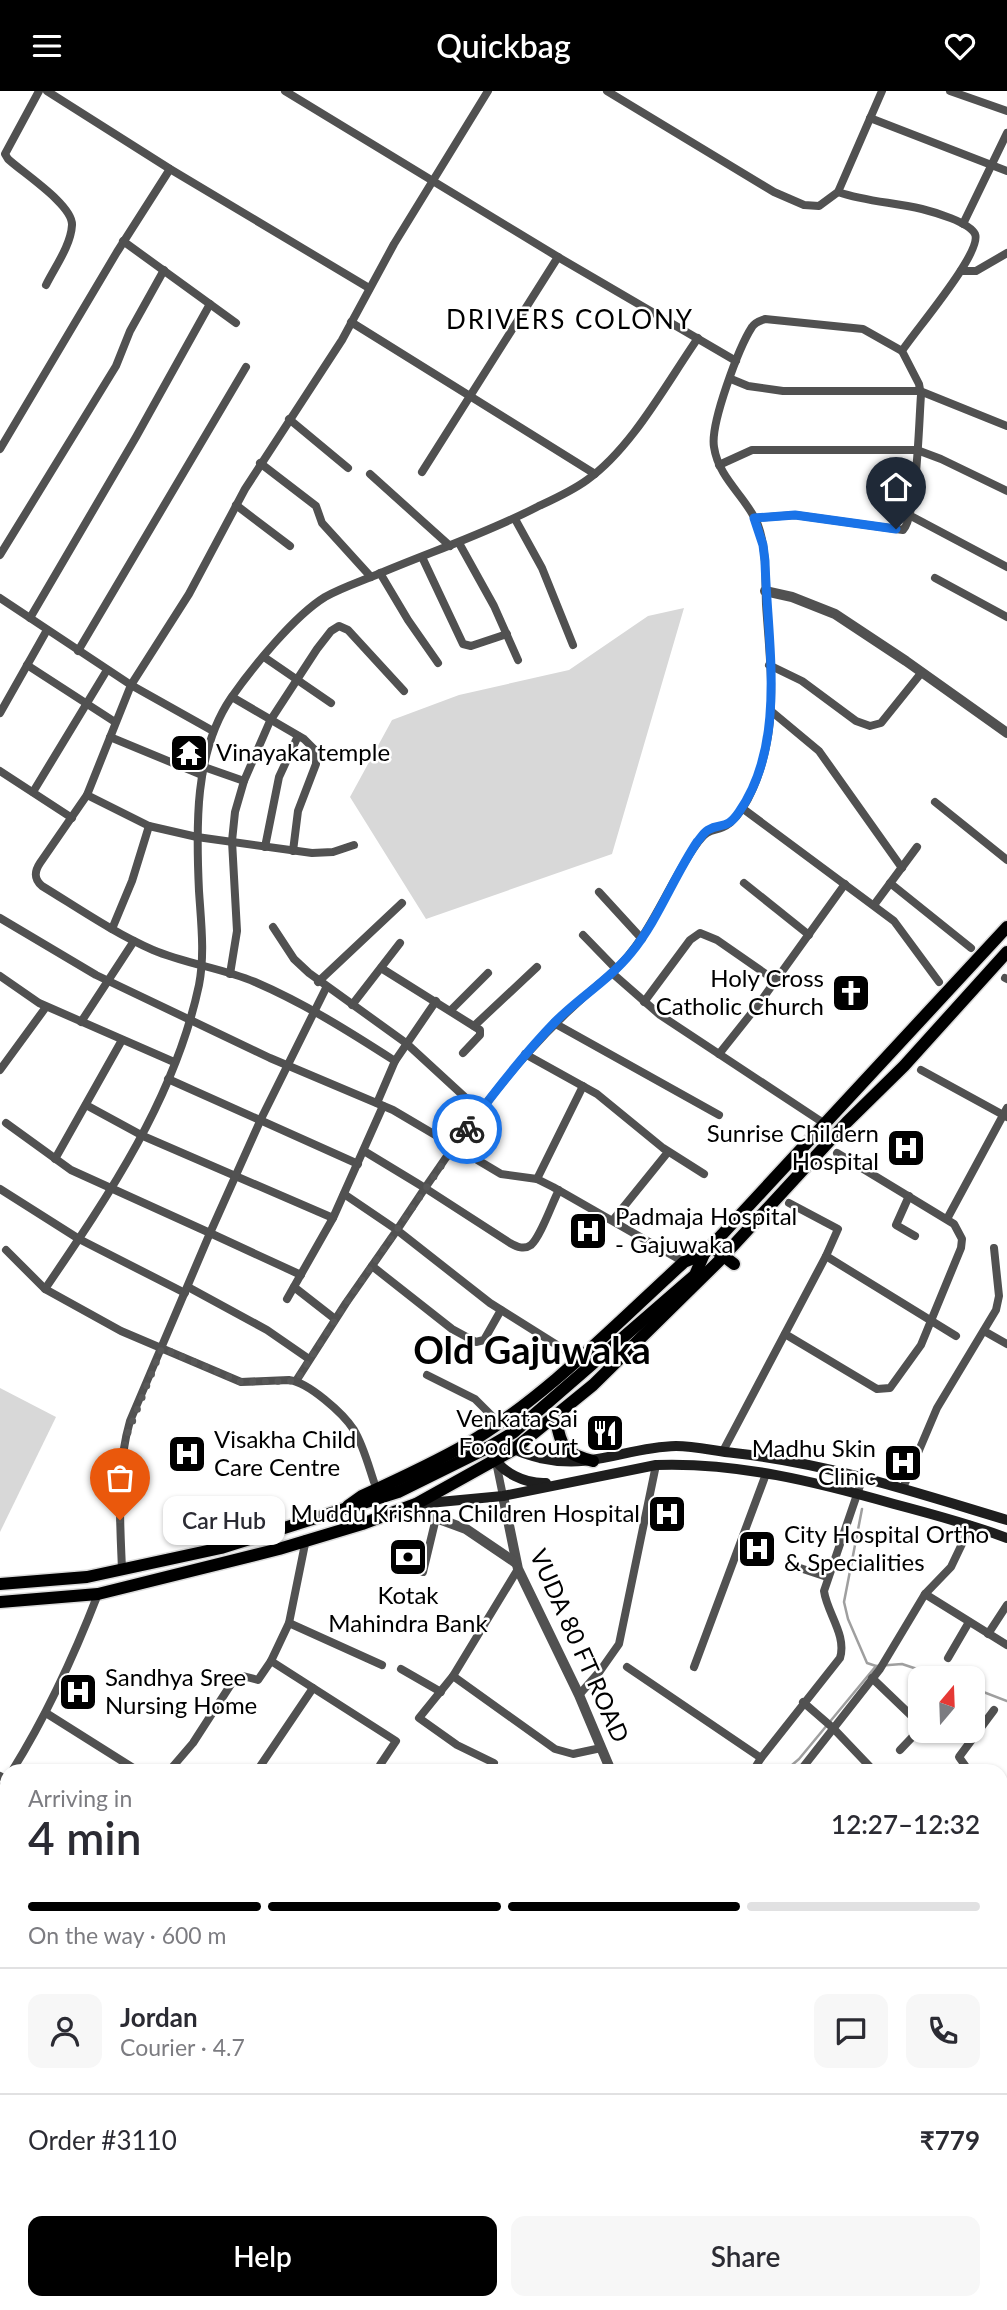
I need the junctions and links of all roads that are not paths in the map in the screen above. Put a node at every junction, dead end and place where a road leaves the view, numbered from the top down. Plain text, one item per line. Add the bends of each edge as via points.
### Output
1 (38, 91) edge
2 (47, 91) edge
3 (285, 91) edge
4 (488, 91) edge
5 (607, 91) edge
6 (882, 91) edge
7 (950, 91) edge
8 (1007, 111) edge
9 (870, 118) junction
10 (1007, 133) edge
11 (3, 151) edge
12 (992, 165) junction
13 (170, 169) junction
14 (1007, 171) edge
15 (433, 180) junction
16 (838, 192) junction
17 (963, 224) junction
18 (123, 241) junction
19 (1007, 253) edge
20 (558, 257) junction
21 (164, 270) junction
22 (961, 271) junction
23 (46, 285) dead end
24 (369, 288) junction
25 (210, 304) junction
26 (236, 323) dead end
27 (351, 323) junction
28 (698, 338) junction
29 (902, 351) junction
30 (736, 361) junction
31 (246, 367) dead end
32 (731, 379) junction
33 (920, 391) junction
34 (469, 397) junction
35 (289, 419) junction
36 (1007, 426) edge
37 (0, 449) edge
38 (916, 450) junction
39 (260, 463) junction
40 (719, 465) junction
41 (348, 468) dead end
42 (422, 472) dead end
43 (369, 474) dead end
44 (595, 474) junction
45 (1007, 491) edge
46 (236, 505) junction
47 (909, 515) junction
48 (754, 518) junction
49 (515, 519) junction
50 (459, 543) junction
51 (290, 546) dead end
52 (450, 546) junction
53 (0, 555) edge
54 (422, 557) junction
55 (1007, 567) edge
56 (380, 573) junction
57 (371, 577) junction
58 (935, 577) dead end
59 (765, 591) junction
60 (0, 597) edge
61 (1007, 617) edge
62 (30, 618) junction
63 (47, 630) junction
64 (507, 634) junction
65 (573, 645) dead end
66 (78, 651) junction
67 (264, 657) junction
68 (518, 660) dead end
69 (438, 663) dead end
70 (27, 665) junction
71 (769, 665) junction
72 (107, 670) junction
73 (922, 672) junction
74 (298, 680) junction
75 (131, 685) junction
76 (404, 691) dead end
77 (232, 697) junction
78 (86, 703) junction
79 (331, 703) dead end
80 (771, 711) junction
81 (0, 713) edge
82 (270, 720) junction
83 (115, 722) junction
84 (214, 731) junction
85 (1007, 733) edge
86 (298, 736) junction
87 (110, 737) junction
88 (0, 771) edge
89 (203, 771) junction
90 (244, 782) junction
91 (33, 792) junction
92 (88, 795) junction
93 (935, 802) dead end
94 (742, 808) junction
95 (72, 818) junction
96 (149, 826) junction
97 (197, 837) junction
98 (232, 841) junction
99 (354, 845) dead end
100 (265, 847) junction
101 (917, 847) dead end
102 (293, 852) junction
103 (1007, 860) edge
104 (902, 868) junction
105 (744, 883) dead end
106 (890, 883) junction
107 (845, 884) junction
108 (599, 892) dead end
109 (402, 904) dead end
110 (874, 905) junction
111 (0, 918) edge
112 (273, 927) dead end
113 (1007, 927) edge
114 (112, 929) junction
115 (583, 935) dead end
116 (809, 935) junction
117 (642, 939) junction
118 (134, 941) junction
119 (400, 943) dead end
120 (971, 948) dead end
121 (1007, 952) edge
122 (201, 967) junction
123 (537, 967) dead end
124 (381, 968) junction
125 (614, 971) junction
126 (488, 973) dead end
127 (230, 974) junction
128 (0, 976) edge
129 (108, 981) junction
130 (776, 981) junction
131 (8, 982) junction
132 (318, 982) junction
133 (939, 982) dead end
134 (326, 988) junction
135 (0, 992) edge
136 (436, 1001) junction
137 (644, 1002) junction
138 (352, 1005) junction
139 (46, 1007) junction
140 (451, 1010) junction
141 (314, 1012) junction
142 (189, 1020) junction
143 (81, 1022) junction
144 (554, 1023) junction
145 (474, 1026) junction
146 (122, 1040) junction
147 (406, 1044) junction
148 (463, 1053) dead end
149 (525, 1054) junction
150 (719, 1054) junction
151 (395, 1061) junction
152 (174, 1062) junction
153 (287, 1065) junction
154 (0, 1070) edge
155 (921, 1070) dead end
156 (168, 1079) junction
157 (583, 1086) junction
158 (380, 1104) junction
159 (86, 1105) junction
160 (480, 1111) junction
161 (1006, 1114) edge
162 (719, 1115) dead end
163 (261, 1119) junction
164 (6, 1123) dead end
165 (825, 1124) junction
166 (143, 1136) junction
167 (454, 1146) junction
168 (364, 1151) junction
169 (668, 1152) junction
170 (837, 1153) dead end
171 (55, 1159) junction
172 (358, 1164) junction
173 (704, 1174) dead end
174 (235, 1177) junction
175 (537, 1179) junction
176 (425, 1188) junction
177 (0, 1189) edge
178 (112, 1189) junction
179 (559, 1190) junction
180 (344, 1194) junction
181 (909, 1196) junction
182 (789, 1203) dead end
183 (333, 1218) junction
184 (947, 1219) junction
185 (613, 1220) junction
186 (397, 1230) junction
187 (210, 1233) junction
188 (915, 1237) dead end
189 (79, 1239) junction
190 (994, 1248) dead end
191 (6, 1250) dead end
192 (708, 1250) junction
193 (826, 1256) junction
194 (728, 1260) junction
195 (684, 1262) junction
196 (372, 1266) junction
197 (301, 1275) junction
198 (294, 1287) junction
199 (45, 1289) junction
200 (187, 1290) junction
201 (287, 1299) dead end
202 (501, 1310) junction
203 (335, 1319) junction
204 (932, 1321) junction
205 (984, 1331) junction
206 (785, 1334) junction
207 (956, 1336) dead end
208 (1007, 1344) edge
209 (162, 1348) junction
210 (568, 1352) dead end
211 (309, 1359) junction
212 (427, 1375) dead end
213 (296, 1381) junction
214 (493, 1417) dead end
215 (555, 1417) junction
216 (503, 1440) junction
217 (489, 1447) junction
218 (513, 1450) junction
219 (723, 1451) junction
220 (496, 1461) junction
221 (593, 1461) junction
222 (656, 1465) junction
223 (766, 1474) junction
224 (433, 1475) junction
225 (863, 1477) junction
226 (374, 1482) dead end
227 (566, 1484) junction
228 (903, 1489) junction
229 (439, 1490) junction
230 (858, 1494) junction
231 (503, 1496) junction
232 (411, 1506) junction
233 (345, 1508) junction
234 (436, 1518) junction
235 (1007, 1520) edge
236 (971, 1525) junction
237 (1007, 1538) edge
238 (306, 1539) junction
239 (517, 1566) junction
240 (794, 1566) dead end
241 (122, 1569) junction
242 (423, 1572) dead end
243 (827, 1577) junction
244 (0, 1584) edge
245 (98, 1594) junction
246 (925, 1594) junction
247 (0, 1602) edge
248 (1007, 1605) edge
249 (968, 1622) junction
250 (289, 1623) junction
251 (988, 1634) junction
252 (1007, 1645) edge
253 (948, 1658) dead end
254 (271, 1661) junction
255 (382, 1665) dead end
256 (627, 1667) dead end
257 (694, 1667) dead end
258 (401, 1669) dead end
259 (453, 1676) junction
260 (873, 1678) junction
261 (313, 1688) junction
262 (441, 1692) junction
263 (579, 1695) junction
264 (803, 1702) junction
265 (994, 1710) dead end
266 (908, 1712) edge
267 (46, 1713) junction
268 (833, 1728) junction
269 (908, 1742) edge
270 (601, 1748) junction
271 (900, 1750) dead end
272 (761, 1758) junction
273 (494, 1763) dead end
274 (16, 1764) edge
275 (127, 1764) edge
276 (175, 1764) edge
277 (262, 1764) edge
278 (384, 1764) edge
279 (608, 1764) edge
280 (757, 1764) edge
281 (805, 1764) edge
282 (867, 1764) edge
283 (963, 1764) edge

1 - 11 street
2 - 13 street
3 - 15 street
4 - 15 street
5 - 16 street via 790,200 819,206
6 - 9 street
7 - 8 street
9 - 12 street
9 - 16 street
10 - 12 street
11 - 23 street via 70,212 70,233
12 - 14 street
12 - 17 street
13 - 18 street
13 - 24 street
15 - 20 street
15 - 24 street
16 - 17 street via 922,209
17 - 22 street via 976,238
18 - 21 street
18 - 37 street
19 - 22 street via 976,271
20 - 28 street
20 - 34 street
21 - 25 street
21 - 53 street via 106,384
22 - 29 street
24 - 27 street
25 - 26 street
25 - 62 street
27 - 34 street
27 - 35 street
28 - 30 street
28 - 44 street via 635,429
29 - 30 street via 863,329 765,319 752,326
29 - 33 street
30 - 32 street
31 - 66 street
32 - 33 street via 783,391
32 - 40 street via 713,439
33 - 36 street
33 - 38 street
34 - 42 street
34 - 44 street
35 - 39 street
35 - 41 street
38 - 40 street via 752,450
38 - 45 street
38 - 47 street
39 - 46 street
39 - 57 street via 316,506 322,523
40 - 48 street
43 - 52 street
44 - 49 street
46 - 51 street
46 - 75 street via 189,594
47 - 48 street via 903,530 795,515
47 - 55 street
48 - 59 street via 763,545
49 - 50 street
49 - 65 street via 542,568
50 - 52 street
50 - 64 street
52 - 54 street
54 - 56 street
54 - 64 street via 463,644 471,646
56 - 57 street
56 - 69 street
57 - 67 street via 315,604
58 - 61 street
59 - 71 street
59 - 73 street via 835,614
60 - 62 street
62 - 63 street
63 - 66 street
63 - 70 street
64 - 68 street
66 - 72 street
67 - 74 street
67 - 77 street
70 - 78 street
70 - 81 street
71 - 73 street via 870,726 881,723
71 - 80 street
72 - 75 street
72 - 78 street
73 - 85 street
74 - 76 street via 324,640 340,626
74 - 79 street
74 - 82 street
75 - 83 street
75 - 84 street
77 - 82 street
77 - 84 street
78 - 83 street
78 - 91 street
80 - 94 street via 766,750
80 - 104 street via 819,751
82 - 86 street
82 - 90 street
83 - 87 street
84 - 89 street
86 - 100 street via 279,777
86 - 102 street via 314,747 317,756 299,811
87 - 89 street
87 - 92 street
88 - 91 street
89 - 90 street
89 - 97 street
90 - 98 street
91 - 95 street
92 - 95 street
92 - 96 street
93 - 103 street
94 - 107 street
94 - 117 street via 727,825 707,831 697,842
95 - 114 street via 40,863 36,877 42,886
96 - 97 street
96 - 114 street
97 - 98 street
97 - 122 street
98 - 100 street
98 - 127 street via 237,931
99 - 102 street via 322,853
100 - 102 street
101 - 104 street
104 - 106 street
105 - 116 street
106 - 110 street
106 - 120 street
107 - 110 street
107 - 116 street
108 - 117 street
109 - 132 street
110 - 133 street via 901,929
111 - 129 street
112 - 132 street via 294,959
113 - 165 main road
114 - 118 street
115 - 125 street
116 - 130 street
117 - 125 street
118 - 122 street
118 - 129 street
119 - 124 street
121 - 194 main road via 847,1122
122 - 127 street
122 - 142 street
123 - 145 street
124 - 136 street
124 - 138 street
125 - 137 street
125 - 144 street
126 - 140 street
127 - 141 street
128 - 131 street
129 - 142 street
129 - 143 street
130 - 137 street via 717,940 697,934
130 - 150 street
131 - 135 street
131 - 139 street
132 - 134 street
134 - 138 street
134 - 141 street
136 - 140 street
136 - 147 street
137 - 150 street
138 - 147 street
139 - 143 street
139 - 154 street
140 - 145 street
141 - 151 street
141 - 153 street
142 - 152 street
142 - 153 street
143 - 146 street
144 - 149 street
144 - 162 street
145 - 148 street via 481,1034
146 - 152 street
146 - 159 street
147 - 151 street
147 - 160 street
149 - 157 street
149 - 160 street
150 - 165 street
151 - 158 street
152 - 156 street
153 - 158 street
153 - 163 street
155 - 161 street
156 - 163 street
156 - 166 street
157 - 169 street via 611,1103
157 - 175 street
158 - 167 street
158 - 168 street
159 - 166 street
159 - 171 street
160 - 167 street
161 - 184 street
163 - 172 street
163 - 174 street
164 - 171 street
165 - 192 main road
166 - 174 street
166 - 178 street
167 - 175 street via 501,1174
167 - 176 street
168 - 172 street
168 - 176 street
169 - 173 street
169 - 185 street
170 - 181 street
171 - 178 street
172 - 180 street
174 - 183 street
174 - 187 street
175 - 179 street
176 - 179 street via 522,1248 535,1239
176 - 186 street
177 - 189 street
178 - 187 street
178 - 189 street
179 - 185 street
180 - 183 street
180 - 186 street
181 - 184 street
181 - 188 street via 896,1225
182 - 193 street via 838,1229
183 - 197 street
184 - 204 street via 960,1231 961,1248
185 - 195 street
186 - 196 street
186 - 202 street
187 - 197 street
187 - 200 street
189 - 199 street
189 - 200 street
190 - 205 street via 999,1303
191 - 199 street
192 - 194 main road
192 - 195 main road
192 - 216 main road via 695,1275
193 - 204 street
193 - 206 street
194 - 215 main road
195 - 233 main road via 569,1368 501,1420 467,1444
196 - 202 street via 452,1329 476,1342 484,1340
196 - 203 street
197 - 198 street
198 - 201 street
198 - 203 street
199 - 209 street via 102,1322
200 - 209 street
200 - 211 street via 267,1330
202 - 210 street
203 - 211 street
204 - 206 street via 913,1359 896,1383 884,1389
204 - 207 street
205 - 208 street
205 - 228 street via 937,1408
206 - 219 street
209 - 213 street via 241,1382
209 - 241 street via 125,1440 120,1490
211 - 213 street
212 - 214 street via 475,1399
213 - 226 street via 352,1427
215 - 218 main road
215 - 221 main road via 564,1448
216 - 217 main road
216 - 218 main road
217 - 220 main road
217 - 224 main road
218 - 220 main road
218 - 221 main road via 558,1461
219 - 221 main road via 665,1447
219 - 225 main road via 783,1458
220 - 227 main road via 528,1482
220 - 229 main road
220 - 231 street
222 - 223 main road
222 - 227 main road
222 - 263 street via 619,1643
223 - 230 main road
223 - 257 street
224 - 229 main road
224 - 233 main road via 398,1492
225 - 228 main road
225 - 230 street
227 - 231 main road
228 - 235 main road
229 - 232 main road
230 - 236 main road
230 - 243 street
231 - 232 main road
231 - 239 street, VUDA 80 FT ROAD
232 - 234 street
232 - 238 main road
233 - 241 main road via 221,1548
234 - 239 street via 467,1529
234 - 242 street
236 - 237 main road
236 - 246 street via 951,1567
238 - 245 main road
238 - 250 street
239 - 259 street
239 - 263 street, VUDA 80 FT ROAD
240 - 243 street
241 - 244 main road via 58,1581
243 - 264 street via 826,1603 842,1650 834,1667
245 - 247 main road
245 - 267 street
246 - 249 street
246 - 260 street
248 - 251 street
249 - 251 street
249 - 253 street
250 - 254 street
250 - 255 street
251 - 252 street
254 - 261 street
254 - 276 street via 258,1681 235,1678
256 - 272 street
258 - 262 street
259 - 262 street
259 - 270 street via 555,1749 573,1754
260 - 266 street
260 - 268 street
261 - 277 street
261 - 278 street via 396,1741
262 - 273 street via 419,1717 457,1745
263 - 270 street, VUDA 80 FT ROAD
264 - 268 street
264 - 272 street
265 - 283 street via 961,1753
267 - 274 street
267 - 275 street
268 - 281 street
268 - 282 street
269 - 271 street
270 - 279 street, VUDA 80 FT ROAD
272 - 280 street

